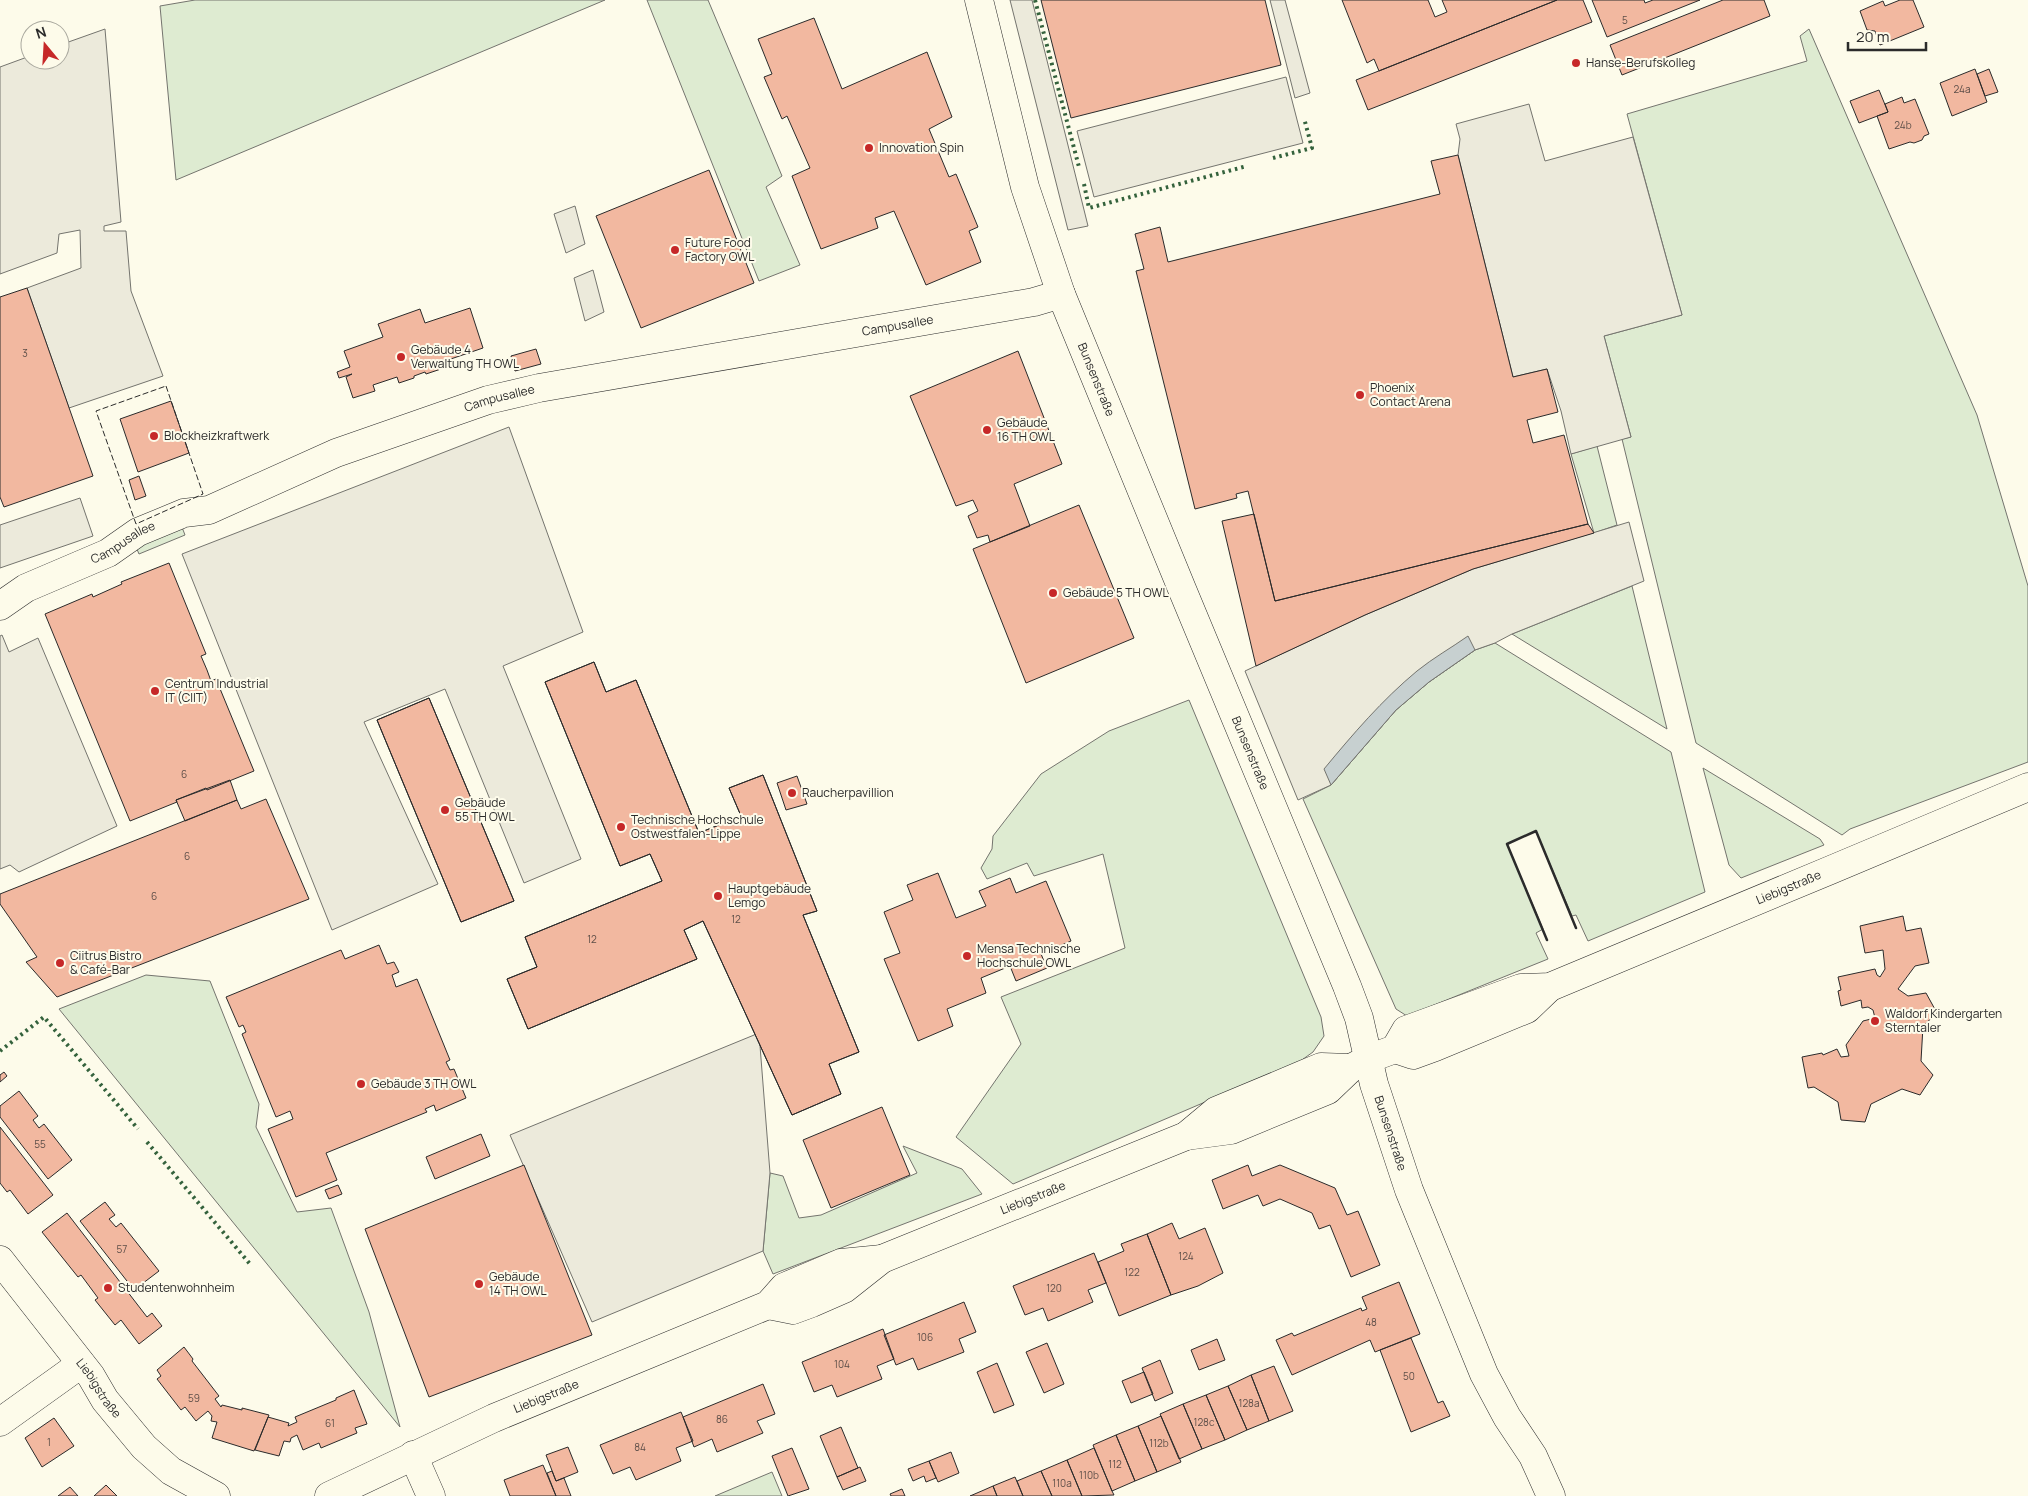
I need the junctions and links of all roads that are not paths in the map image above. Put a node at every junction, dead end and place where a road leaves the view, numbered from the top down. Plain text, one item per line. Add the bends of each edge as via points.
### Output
1 (979, 0) edge
2 (1061, 294) junction
3 (0, 606) edge
4 (2028, 787) edge
5 (1360, 1064) junction
6 (0, 1260) edge
7 (81, 1364) junction
8 (0, 1422) edge
9 (413, 1455) junction
10 (216, 1496) edge
11 (329, 1496) edge
12 (431, 1496) edge
13 (1551, 1496) edge

1 - 2 street, Bunsenstraße via 1025,186
2 - 3 street, Campusallee via 1034,302 548,386 488,400 336,453 210,510 184,513 138,532 108,553 26,588
2 - 5 street, Bunsenstraße via 1347,986 1359,1018
4 - 5 street, Liebigstraße via 1550,987 1521,988 1406,1030 1395,1048
5 - 9 street, Liebigstraße via 1321,1067 1216,1111 1186,1136 882,1259 841,1263 784,1287 768,1305 494,1418
5 - 13 street, Bunsenstraße via 1484,1374 1533,1456
6 - 7 street, Liebigstraße
7 - 8 street
7 - 10 street, Liebigstraße via 105,1400 144,1447 171,1471
9 - 11 street, Liebigstraße
9 - 12 street

